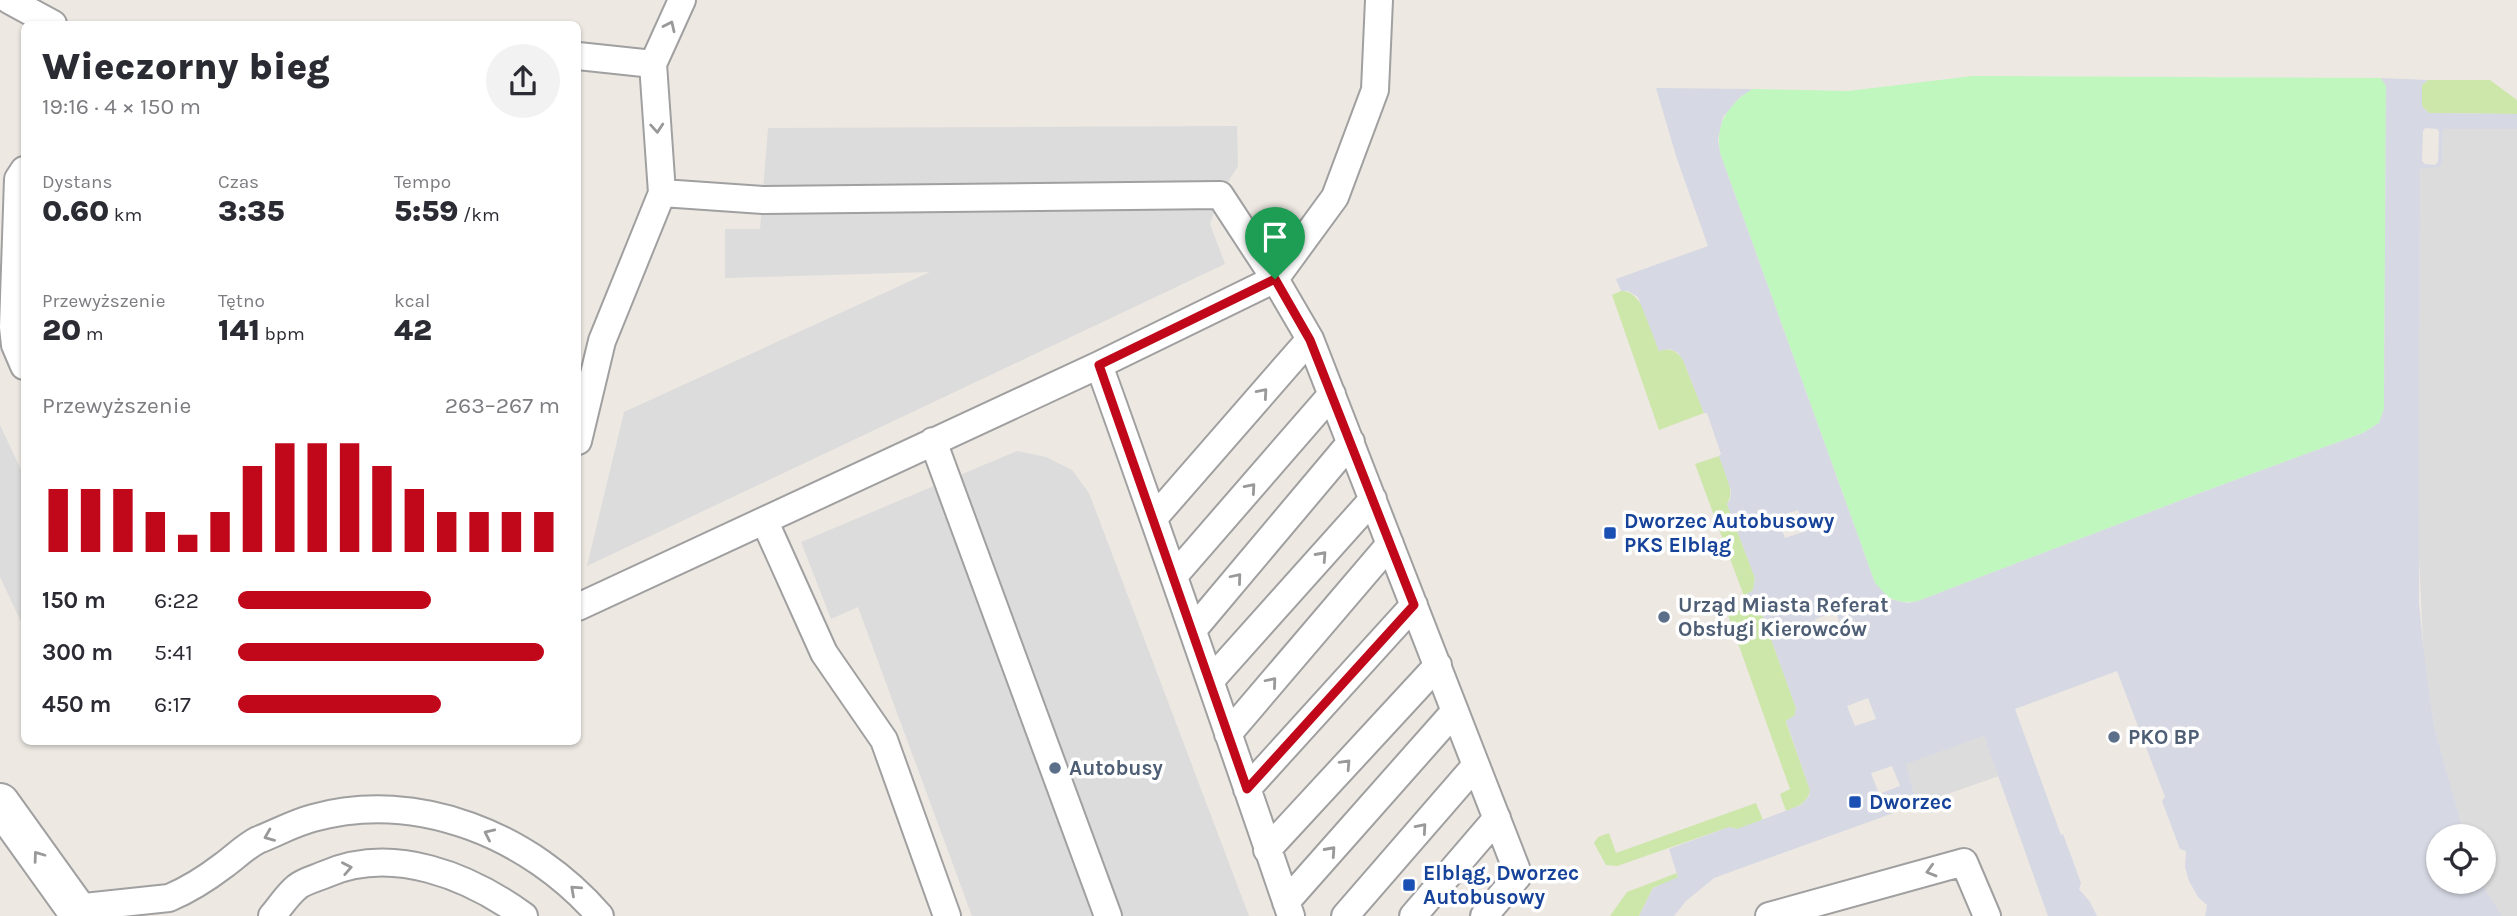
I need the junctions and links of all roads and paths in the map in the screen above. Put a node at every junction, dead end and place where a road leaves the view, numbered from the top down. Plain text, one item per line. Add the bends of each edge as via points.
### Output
1 (9, 0) edge
2 (682, 0) edge
3 (1379, 0) edge
4 (48, 21) edge
5 (581, 56) edge
6 (653, 64) junction
7 (21, 174) edge
8 (662, 192) junction
9 (1275, 279) junction
10 (1310, 340) junction
11 (21, 359) edge
12 (1099, 365) junction
13 (1332, 394) junction
14 (581, 428) edge
15 (933, 441) junction
16 (1351, 442) junction
17 (1373, 499) junction
18 (1154, 519) junction
19 (765, 522) junction
20 (1390, 544) junction
21 (1174, 576) junction
22 (1414, 605) junction
23 (581, 606) edge
24 (1194, 630) junction
25 (1438, 665) junction
26 (1211, 680) junction
27 (1455, 711) junction
28 (1228, 734) junction
29 (1476, 765) junction
30 (1247, 789) junction
31 (0, 803) edge
32 (1497, 818) junction
33 (1267, 850) junction
34 (1288, 909) edge
35 (78, 912) edge
36 (272, 916) edge
37 (524, 916) edge
38 (600, 916) edge
39 (947, 916) edge
40 (1108, 916) edge
41 (1345, 916) edge
42 (1413, 916) edge
43 (1484, 916) edge
44 (1769, 916) edge
45 (1987, 916) edge

1 - 4 lane
6 -> 2 lane
3 - 9 lane via 1375,90 1335,197
5 - 6 lane
6 -> 8 lane
7 - 11 lane via 13,327
8 - 9 lane via 763,200 1220,195
8 - 14 lane via 602,341
9 - 10 lane
9 - 12 lane
10 - 13 lane
18 -> 10 lane
12 - 15 lane
12 - 18 lane
13 - 16 lane
21 -> 13 lane
15 - 19 lane
15 - 40 lane
16 - 17 lane
24 -> 16 lane
17 - 20 lane
26 -> 17 lane
18 - 21 lane
19 - 23 lane
19 - 39 lane via 824,653 884,740
20 - 22 lane
28 -> 20 lane
21 - 24 lane
22 - 25 lane
22 - 30 lane
24 - 26 lane
25 - 27 lane
33 -> 25 lane
26 - 28 lane
27 - 29 lane
34 -> 27 lane
28 - 30 lane
29 - 32 lane
41 -> 29 lane
30 - 33 lane
35 -> 31 street
32 - 42 lane
32 - 43 lane via 1518,876
33 - 34 lane
38 -> 35 lane via 549,867 510,844 460,821 401,811 312,818 254,842 169,898
36 -> 37 lane via 298,886 340,868 390,861 447,873
45 -> 44 lane via 1964,862

